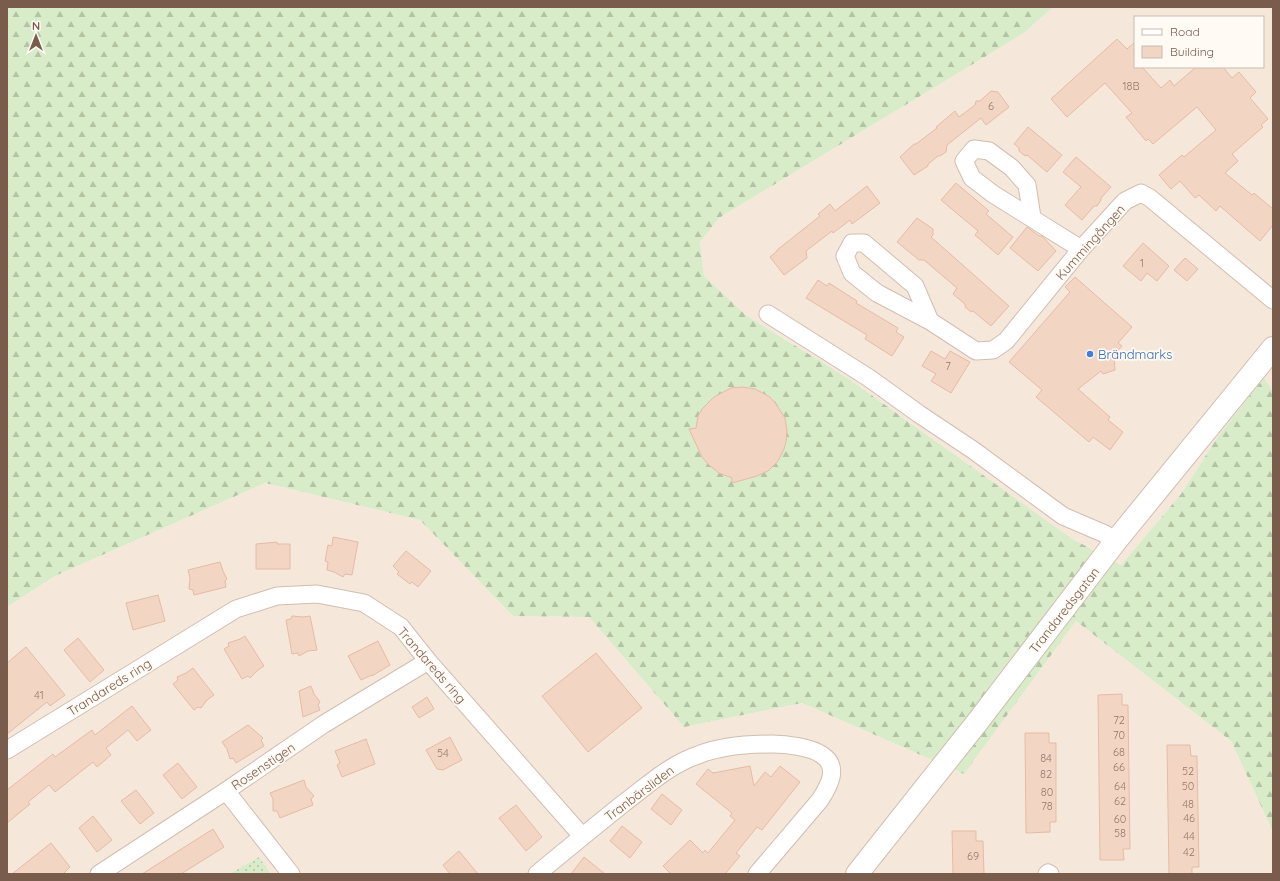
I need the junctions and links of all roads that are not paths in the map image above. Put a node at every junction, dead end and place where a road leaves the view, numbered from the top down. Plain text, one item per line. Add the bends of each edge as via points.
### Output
1 (1032, 218) dead end
2 (1081, 249) junction
3 (1273, 300) edge
4 (768, 314) dead end
5 (930, 321) junction
6 (1273, 348) edge
7 (1115, 542) junction
8 (428, 661) junction
9 (7, 750) edge
10 (226, 791) junction
11 (582, 836) junction
12 (99, 874) edge
13 (291, 874) edge
14 (537, 874) edge
15 (758, 874) edge
16 (858, 874) edge

1 - 2 street
2 - 3 street, Kummingången via 1126,201 1141,193
2 - 5 street, Kummingången via 1006,341 993,350 976,351
4 - 7 street via 863,374 1063,516 1105,534
5 - 5 street, Kummingången via 877,292 852,273 845,256 852,243 864,243 915,286
6 - 7 street, Trandaredsgatan
7 - 16 street, Trandaredsgatan
8 - 9 street, Trandareds ring via 401,627 364,604 317,594 277,596 236,608
8 - 10 street, Rosenstigen via 324,724
8 - 11 street, Trandareds ring
10 - 12 street, Rosenstigen
10 - 13 street
11 - 14 street, Tranbärsliden
11 - 15 street, Tranbärsliden via 661,774 676,764 698,755 734,746 760,744 792,746 817,752 830,762 832,777 828,787

